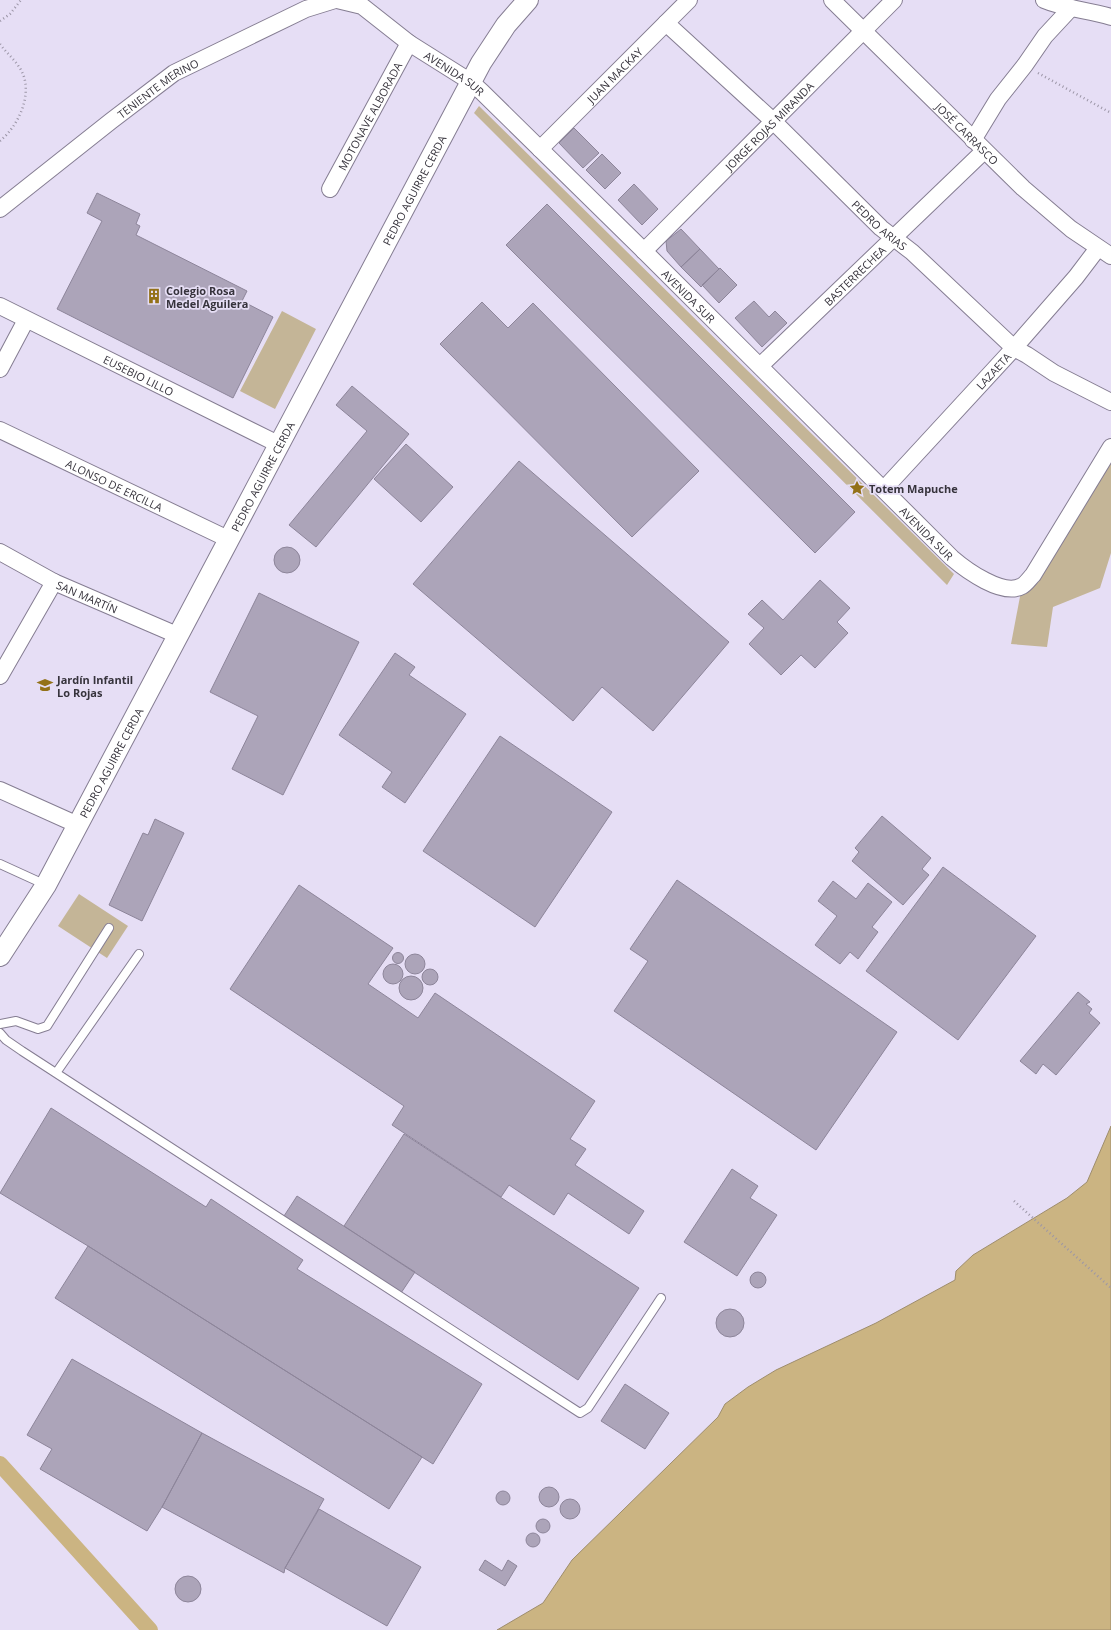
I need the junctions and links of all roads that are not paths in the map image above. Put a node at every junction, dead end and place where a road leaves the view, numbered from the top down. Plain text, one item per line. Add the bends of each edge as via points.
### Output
1 (336, 0) edge
2 (528, 0) edge
3 (689, 0) edge
4 (832, 0) edge
5 (894, 0) edge
6 (1044, 0) edge
7 (362, 6) joint
8 (1071, 8) junction
9 (1111, 17) edge
10 (666, 23) junction
11 (863, 31) junction
12 (409, 43) junction
13 (471, 82) junction
14 (773, 121) junction
15 (973, 140) junction
16 (540, 149) junction
17 (984, 151) junction
18 (330, 189) dead end
19 (0, 209) edge
20 (893, 237) junction
21 (644, 251) junction
22 (1104, 252) edge
23 (0, 306) edge
24 (26, 320) junction
25 (1014, 348) junction
26 (760, 366) junction
27 (0, 369) edge
28 (1111, 402) edge
29 (0, 430) edge
30 (278, 444) junction
31 (1111, 447) edge
32 (884, 489) junction
33 (228, 539) junction
34 (0, 552) edge
35 (54, 582) junction
36 (177, 635) junction
37 (2, 668) edge
38 (0, 790) edge
39 (78, 825) junction
40 (0, 864) edge
41 (46, 885) junction
42 (109, 928) dead end
43 (139, 954) dead end
44 (0, 956) edge
45 (0, 1024) edge
46 (0, 1033) edge
47 (56, 1073) junction
48 (660, 1298) dead end

1 - 7 street, TENIENTE MERINO
1 - 19 street, TENIENTE MERINO via 306,9 174,73
2 - 13 street, PEDRO AGUIRRE CERDA via 495,40
3 - 10 street, JUAN MACKAY
4 - 11 street, JOSÉ CARRASCO
5 - 11 street, JORGE ROJAS MIRANDA
6 - 8 street
7 - 12 street, AVENIDA SUR
8 - 9 street
8 - 15 street via 1045,36 998,99
10 - 14 street, PEDRO ARIAS
10 - 16 street, JUAN MACKAY
11 - 14 street, JORGE ROJAS MIRANDA
11 - 15 street, JOSÉ CARRASCO
12 - 13 street, AVENIDA SUR
12 - 18 street, MOTONAVE ALBORADA
13 - 16 street, AVENIDA SUR
13 - 30 street, PEDRO AGUIRRE CERDA
14 - 20 street, PEDRO ARIAS
14 - 21 street, JORGE ROJAS MIRANDA
15 - 17 street, JOSÉ CARRASCO
16 - 21 street, AVENIDA SUR
17 - 20 street, BASTERRECHEA
17 - 22 street, JOSÉ CARRASCO via 1038,202
20 - 25 street, PEDRO ARIAS
20 - 26 street, BASTERRECHEA
21 - 26 street, AVENIDA SUR
22 - 25 street, LAZAETA via 1076,277
23 - 24 street, EUSEBIO LILLO
24 - 27 street
24 - 30 street, EUSEBIO LILLO
25 - 28 street, PEDRO ARIAS via 1028,354 1054,374
25 - 32 street, LAZAETA
26 - 32 street, AVENIDA SUR
29 - 33 street, ALONSO DE ERCILLA
30 - 33 street, PEDRO AGUIRRE CERDA
31 - 32 street, AVENIDA SUR via 1033,575 1022,586 1011,589 984,580 961,565
33 - 36 street, PEDRO AGUIRRE CERDA
34 - 35 street, SAN MARTÍN
35 - 36 street, SAN MARTÍN
35 - 37 street
36 - 39 street, PEDRO AGUIRRE CERDA
38 - 39 street
39 - 41 street, PEDRO AGUIRRE CERDA
40 - 41 lane
41 - 44 street, PEDRO AGUIRRE CERDA
42 - 45 lane via 47,1026 38,1029 16,1021
43 - 47 lane
46 - 47 lane via 6,1040
47 - 48 lane via 580,1413 588,1408

